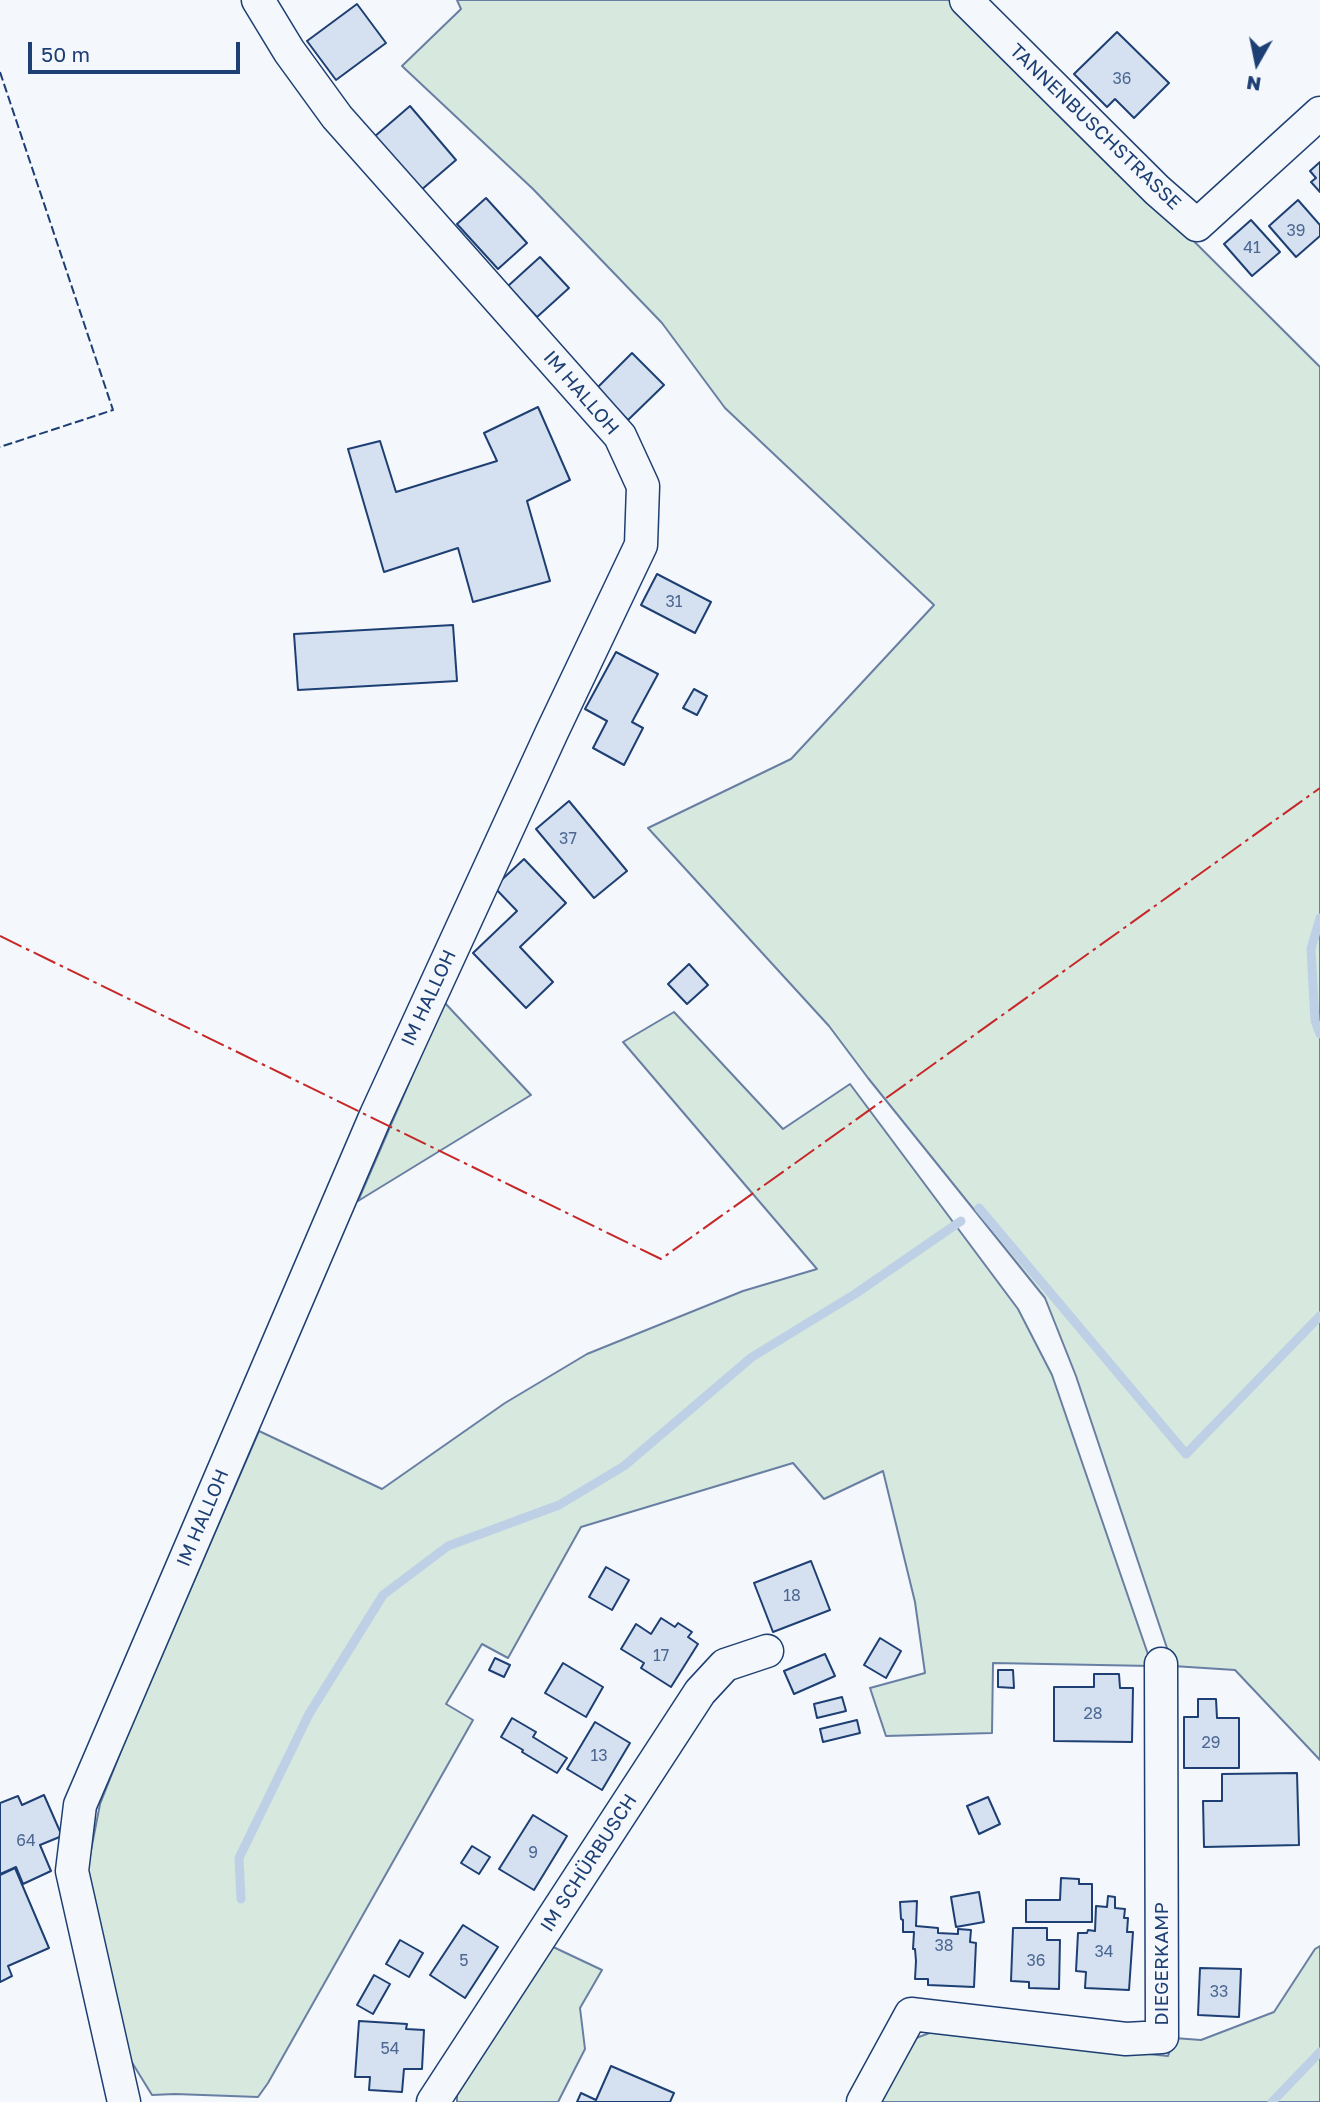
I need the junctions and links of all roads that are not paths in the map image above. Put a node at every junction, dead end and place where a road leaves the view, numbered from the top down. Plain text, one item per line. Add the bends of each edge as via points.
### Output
1 (258, 0) edge
2 (966, 0) edge
3 (1320, 113) edge
4 (767, 1651) dead end
5 (1161, 1664) dead end
6 (124, 2102) edge
7 (433, 2102) edge
8 (863, 2102) edge

1 - 6 street, IM HALLOH via 337,117 620,436 643,486 641,545 376,1115 80,1805 72,1871
2 - 3 street, TANNENBUSCHSTRASSE via 1197,225
4 - 7 street, IM SCHÜRBUSCH via 724,1665 700,1692
5 - 8 street, DIEGERKAMP via 1162,2037 1126,2039 911,2014

